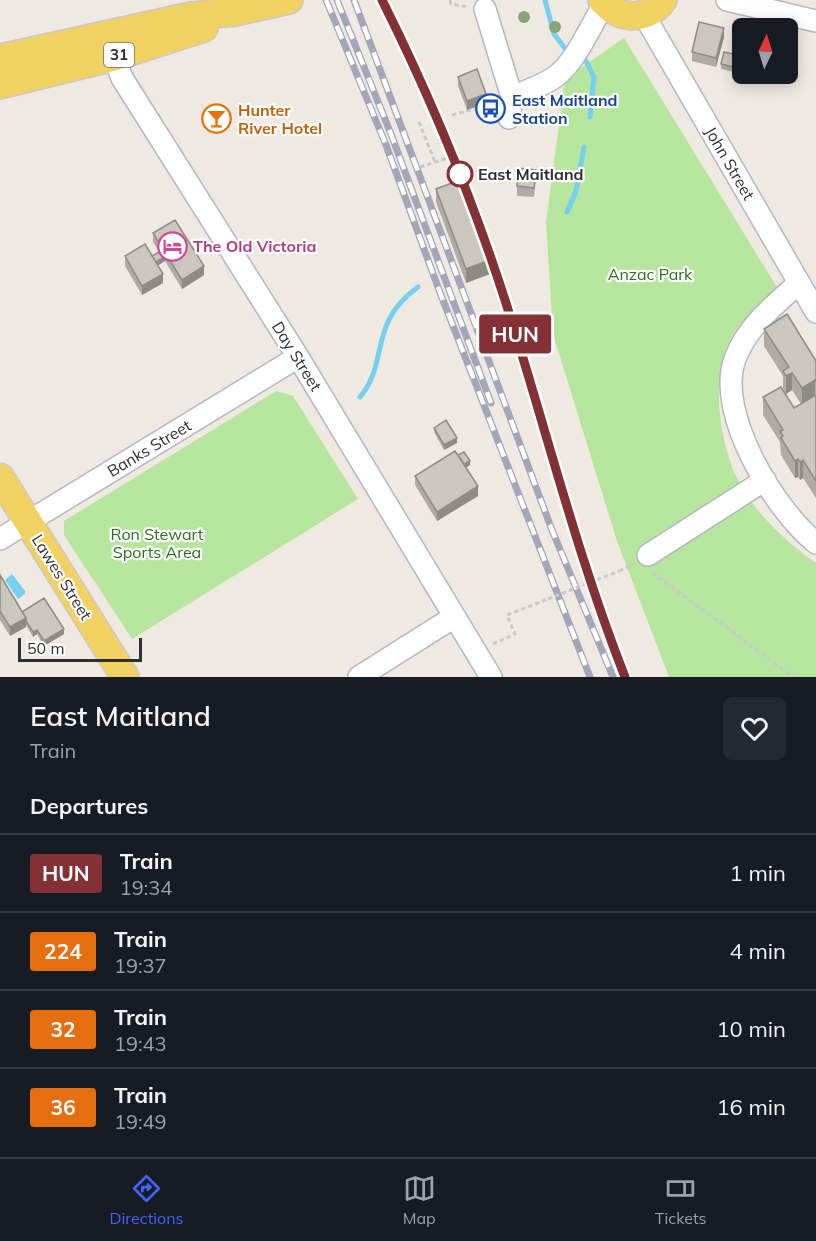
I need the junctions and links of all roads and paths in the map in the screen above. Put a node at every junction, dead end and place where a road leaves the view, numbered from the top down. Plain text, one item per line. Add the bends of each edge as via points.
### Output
1 (289, 0) edge
2 (727, 0) edge
3 (604, 2) edge
4 (654, 7) edge
5 (485, 9) dead end
6 (816, 21) edge
7 (110, 46) junction
8 (0, 58) edge
9 (0, 85) edge
10 (486, 106) dead end
11 (452, 115) dead end
12 (419, 122) dead end
13 (448, 158) dead end
14 (435, 162) junction
15 (420, 167) dead end
16 (799, 283) junction
17 (816, 312) edge
18 (298, 357) junction
19 (0, 477) edge
20 (765, 480) junction
21 (28, 522) junction
22 (0, 539) edge
23 (816, 543) edge
24 (644, 561) junction
25 (454, 617) junction
26 (475, 653) junction
27 (125, 677) edge
28 (359, 677) edge
29 (491, 677) edge
30 (793, 677) edge

1 - 7 main road, 31 via 191,16
2 - 6 street
3 - 4 main road via 627,16
3 - 5 street via 562,71 511,108
4 - 16 street, John Street
7 - 8 main road, 31
7 - 9 main road, 31
7 - 18 street, Day Street via 128,88
10 - 11 path
12 - 14 path
13 - 14 path
14 - 15 path
16 - 17 street, John Street
16 - 20 street via 746,338 731,375 735,415
18 - 21 street, Banks Street
18 - 25 street, Day Street
19 - 21 main road, Lawes Street
20 - 23 street via 794,522
20 - 24 street
21 - 22 street, Banks Street
21 - 27 main road, Lawes Street
24 - 26 path, bridge via 507,615 515,634
24 - 30 path
25 - 26 street, Day Street
25 - 28 street
26 - 29 street, Day Street

